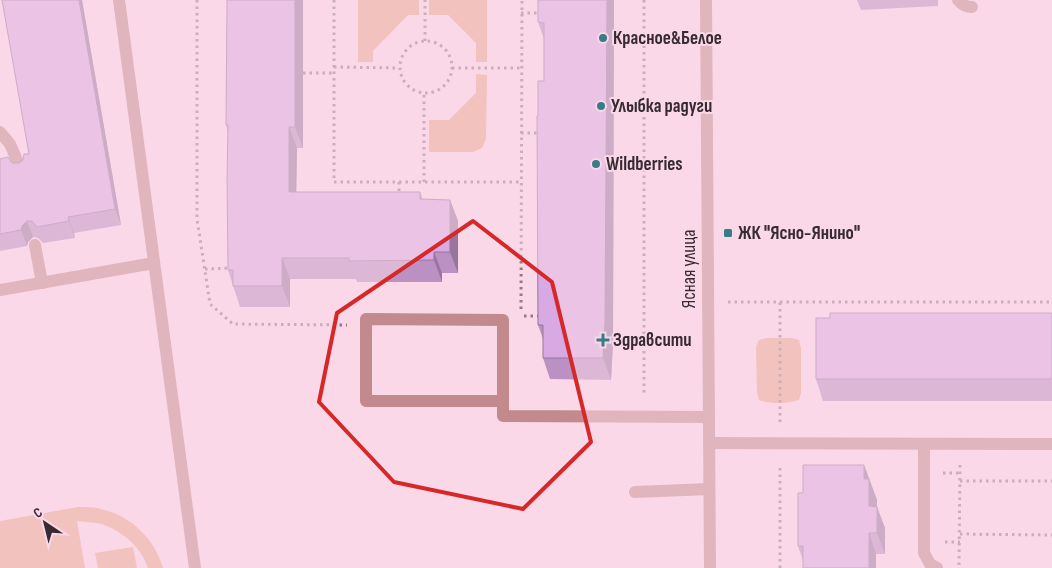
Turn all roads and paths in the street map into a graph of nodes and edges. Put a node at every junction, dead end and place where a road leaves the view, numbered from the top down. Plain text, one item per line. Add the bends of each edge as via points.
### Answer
1 (119, 0) edge
2 (197, 0) edge
3 (334, 0) edge
4 (425, 0) edge
5 (522, 0) edge
6 (644, 0) edge
7 (706, 0) edge
8 (958, 0) edge
9 (972, 7) dead end
10 (522, 13) junction
11 (544, 13) edge
12 (425, 41) junction
13 (334, 67) junction
14 (399, 68) junction
15 (452, 68) junction
16 (522, 68) junction
17 (303, 73) dead end
18 (334, 73) junction
19 (424, 94) junction
20 (0, 132) edge
21 (521, 133) junction
22 (544, 133) edge
23 (22, 172) edge
24 (399, 182) junction
25 (424, 182) junction
26 (521, 182) junction
27 (399, 198) edge
28 (35, 245) edge
29 (154, 263) junction
30 (521, 267) dead end
31 (205, 268) junction
32 (232, 268) edge
33 (42, 283) junction
34 (0, 290) edge
35 (727, 302) dead end
36 (780, 302) junction
37 (1052, 302) edge
38 (521, 316) dead end
39 (541, 316) edge
40 (354, 324) dead end
41 (503, 401) junction
42 (644, 417) junction
43 (709, 417) junction
44 (709, 443) junction
45 (780, 444) junction
46 (924, 444) junction
47 (960, 444) junction
48 (1052, 444) edge
49 (960, 481) junction
50 (1052, 481) edge
51 (709, 489) junction
52 (635, 492) dead end
53 (960, 534) junction
54 (1052, 534) edge
55 (195, 568) edge
56 (710, 568) edge
57 (780, 568) edge
58 (937, 568) edge
59 (960, 568) edge

1 - 29 street
2 - 31 path via 197,219
3 - 13 path
4 - 12 path
5 - 10 path
6 - 42 path
7 - 43 street, Ясная улица
8 - 9 street
10 - 11 path
10 - 16 path
12 - 14 path via 407,49
12 - 15 path via 444,49
13 - 14 path
13 - 18 path
14 - 19 path via 407,86
15 - 16 path
15 - 19 path via 444,86 436,92
16 - 21 path
17 - 18 path
18 - 24 path via 334,182
19 - 25 path
20 - 23 street via 10,144
21 - 22 path
21 - 26 path
24 - 25 path
24 - 27 path
25 - 26 path
26 - 30 path
28 - 33 street
29 - 33 street
29 - 55 street
31 - 32 path
31 - 40 path via 210,304 233,324
33 - 34 street
35 - 36 path
36 - 37 path
36 - 45 path
38 - 39 path
41 - 41 street via 503,320 366,319 366,401
41 - 42 street via 503,416
42 - 43 street
43 - 44 street, Ясная улица
44 - 45 street
44 - 51 street, Ясная улица
45 - 46 street
45 - 57 path
46 - 47 street
46 - 58 street via 924,553 930,564
47 - 48 street
47 - 49 path
49 - 50 path
49 - 53 path
51 - 52 street
51 - 56 street, Ясная улица
53 - 54 path
53 - 59 path

